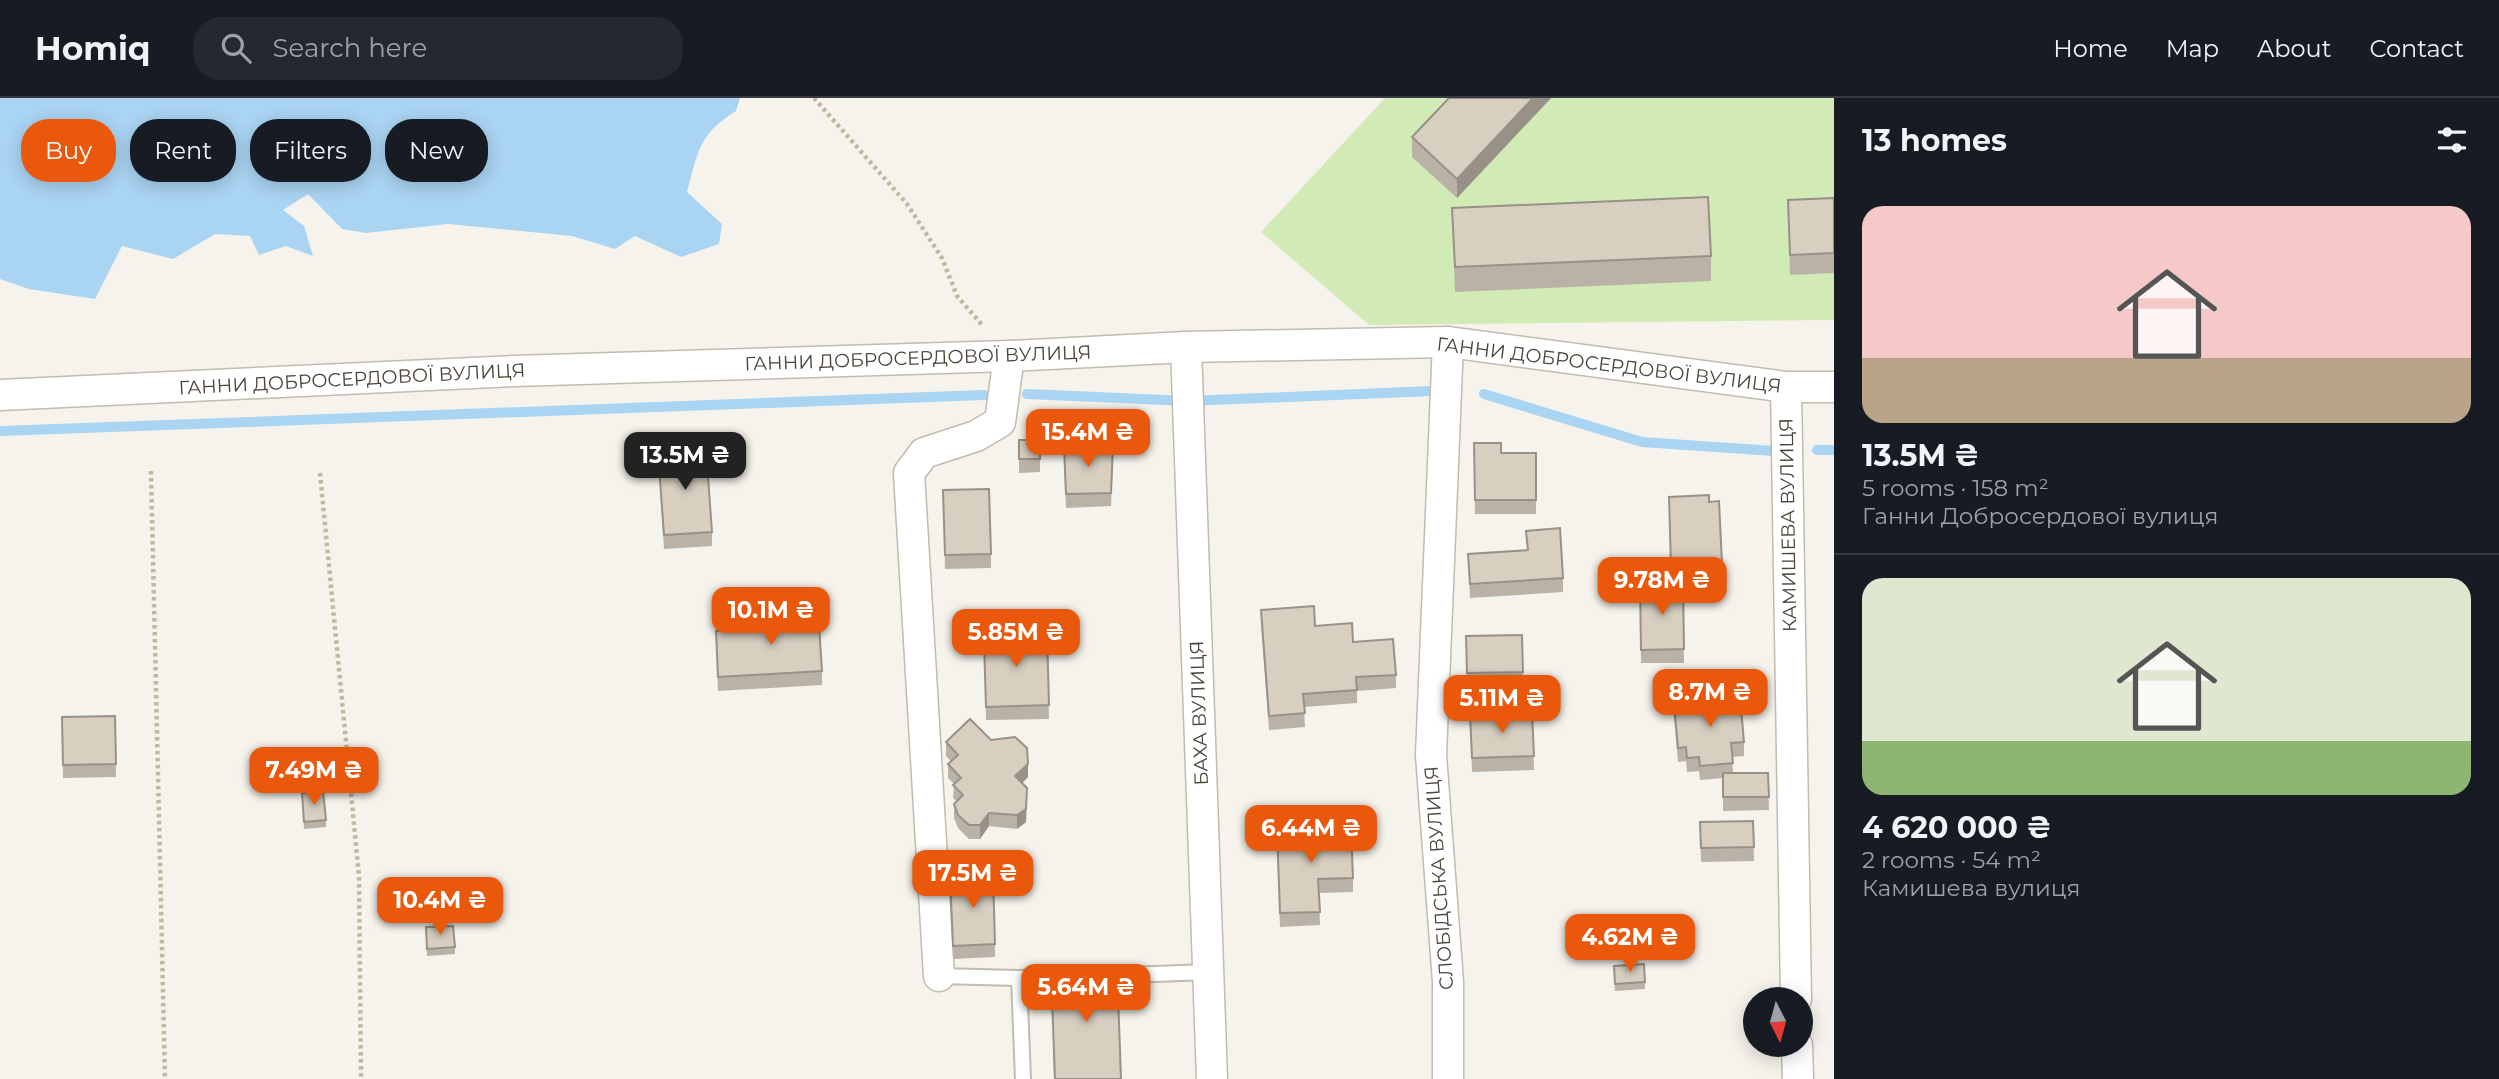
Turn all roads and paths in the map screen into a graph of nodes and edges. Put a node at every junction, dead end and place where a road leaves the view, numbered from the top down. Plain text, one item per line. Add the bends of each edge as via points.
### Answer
1 (814, 98) edge
2 (1448, 342) junction
3 (1186, 347) junction
4 (1009, 356) junction
5 (1786, 387) junction
6 (1834, 387) edge
7 (0, 395) edge
8 (151, 471) dead end
9 (320, 473) dead end
10 (1208, 972) junction
11 (939, 976) joint
12 (1019, 978) junction
13 (1796, 987) edge
14 (1797, 1057) edge
15 (165, 1079) edge
16 (361, 1079) edge
17 (1023, 1079) edge
18 (1212, 1079) edge
19 (1448, 1079) edge
20 (1798, 1079) edge

1 - 4 path via 907,204 942,258 957,296
2 - 3 street, ГАННИ ДОБРОСЕРДОВОЇ ВУЛИЦЯ
2 - 5 street, ГАННИ ДОБРОСЕРДОВОЇ ВУЛИЦЯ
2 - 19 street, СЛОБІДСЬКА ВУЛИЦЯ via 1431,755 1448,982
3 - 4 street, ГАННИ ДОБРОСЕРДОВОЇ ВУЛИЦЯ
3 - 10 street, БАХА ВУЛИЦЯ
4 - 7 street, ГАННИ ДОБРОСЕРДОВОЇ ВУЛИЦЯ via 514,371
4 - 11 street via 1000,422 976,436 924,453 909,473
5 - 6 street, ГАННИ ДОБРОСЕРДОВОЇ ВУЛИЦЯ
5 - 13 street, КАМИШЕВА ВУЛИЦЯ
8 - 15 path
9 - 16 path via 359,876
10 - 12 lane
10 - 18 street, БАХА ВУЛИЦЯ
11 - 12 lane
12 - 17 lane
14 - 20 street

